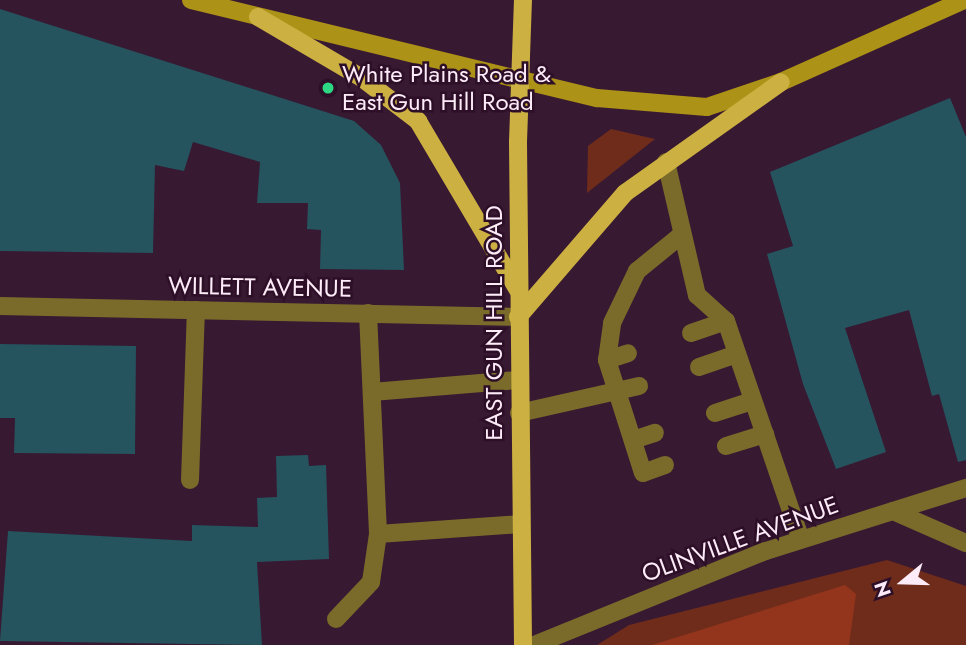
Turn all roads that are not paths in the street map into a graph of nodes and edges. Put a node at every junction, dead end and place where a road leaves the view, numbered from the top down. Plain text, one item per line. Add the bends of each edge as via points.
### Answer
1 (191, 0) edge
2 (523, 0) edge
3 (964, 0) edge
4 (258, 17) junction
5 (519, 76) junction
6 (782, 82) junction
7 (666, 162) junction
8 (680, 236) junction
9 (519, 291) junction
10 (0, 306) edge
11 (196, 310) junction
12 (368, 313) junction
13 (518, 317) junction
14 (726, 321) junction
15 (691, 333) dead end
16 (628, 353) dead end
17 (737, 354) junction
18 (607, 360) junction
19 (699, 367) dead end
20 (519, 380) junction
21 (639, 386) dead end
22 (372, 392) junction
23 (617, 393) junction
24 (753, 401) junction
25 (519, 413) junction
26 (715, 413) dead end
27 (655, 433) dead end
28 (765, 434) junction
29 (633, 440) junction
30 (726, 446) dead end
31 (665, 465) dead end
32 (190, 480) dead end
33 (966, 488) edge
34 (893, 511) junction
35 (521, 524) junction
36 (379, 534) junction
37 (801, 540) junction
38 (966, 542) edge
39 (336, 619) dead end
40 (523, 645) edge
41 (534, 645) edge

1 - 4 main road
2 - 5 main road, EAST GUN HILL ROAD
3 - 6 main road
4 - 5 main road
4 - 9 main road via 362,78 418,121
5 - 6 main road via 597,98 707,107
5 - 9 main road, EAST GUN HILL ROAD
6 - 7 main road
7 - 8 street
7 - 13 main road via 607,211
8 - 14 street via 697,295
8 - 18 street via 637,271 612,323
9 - 13 main road, EAST GUN HILL ROAD
10 - 11 street, WILLETT AVENUE
11 - 12 street, WILLETT AVENUE
11 - 32 street
12 - 13 street, WILLETT AVENUE
12 - 22 street
13 - 20 main road, EAST GUN HILL ROAD
14 - 15 street
14 - 17 street
16 - 18 street
17 - 19 street
17 - 24 street
18 - 23 street
20 - 22 street
20 - 25 main road, EAST GUN HILL ROAD
21 - 23 street
22 - 36 street
23 - 25 street
23 - 29 street
24 - 26 street
24 - 28 street
25 - 35 main road, EAST GUN HILL ROAD
27 - 29 street
28 - 30 street
28 - 37 street
29 - 31 street via 643,473
33 - 34 street, OLINVILLE AVENUE
34 - 37 street, OLINVILLE AVENUE
34 - 38 street
35 - 36 street
35 - 40 main road, EAST GUN HILL ROAD
36 - 39 street via 371,582
37 - 41 street, OLINVILLE AVENUE

